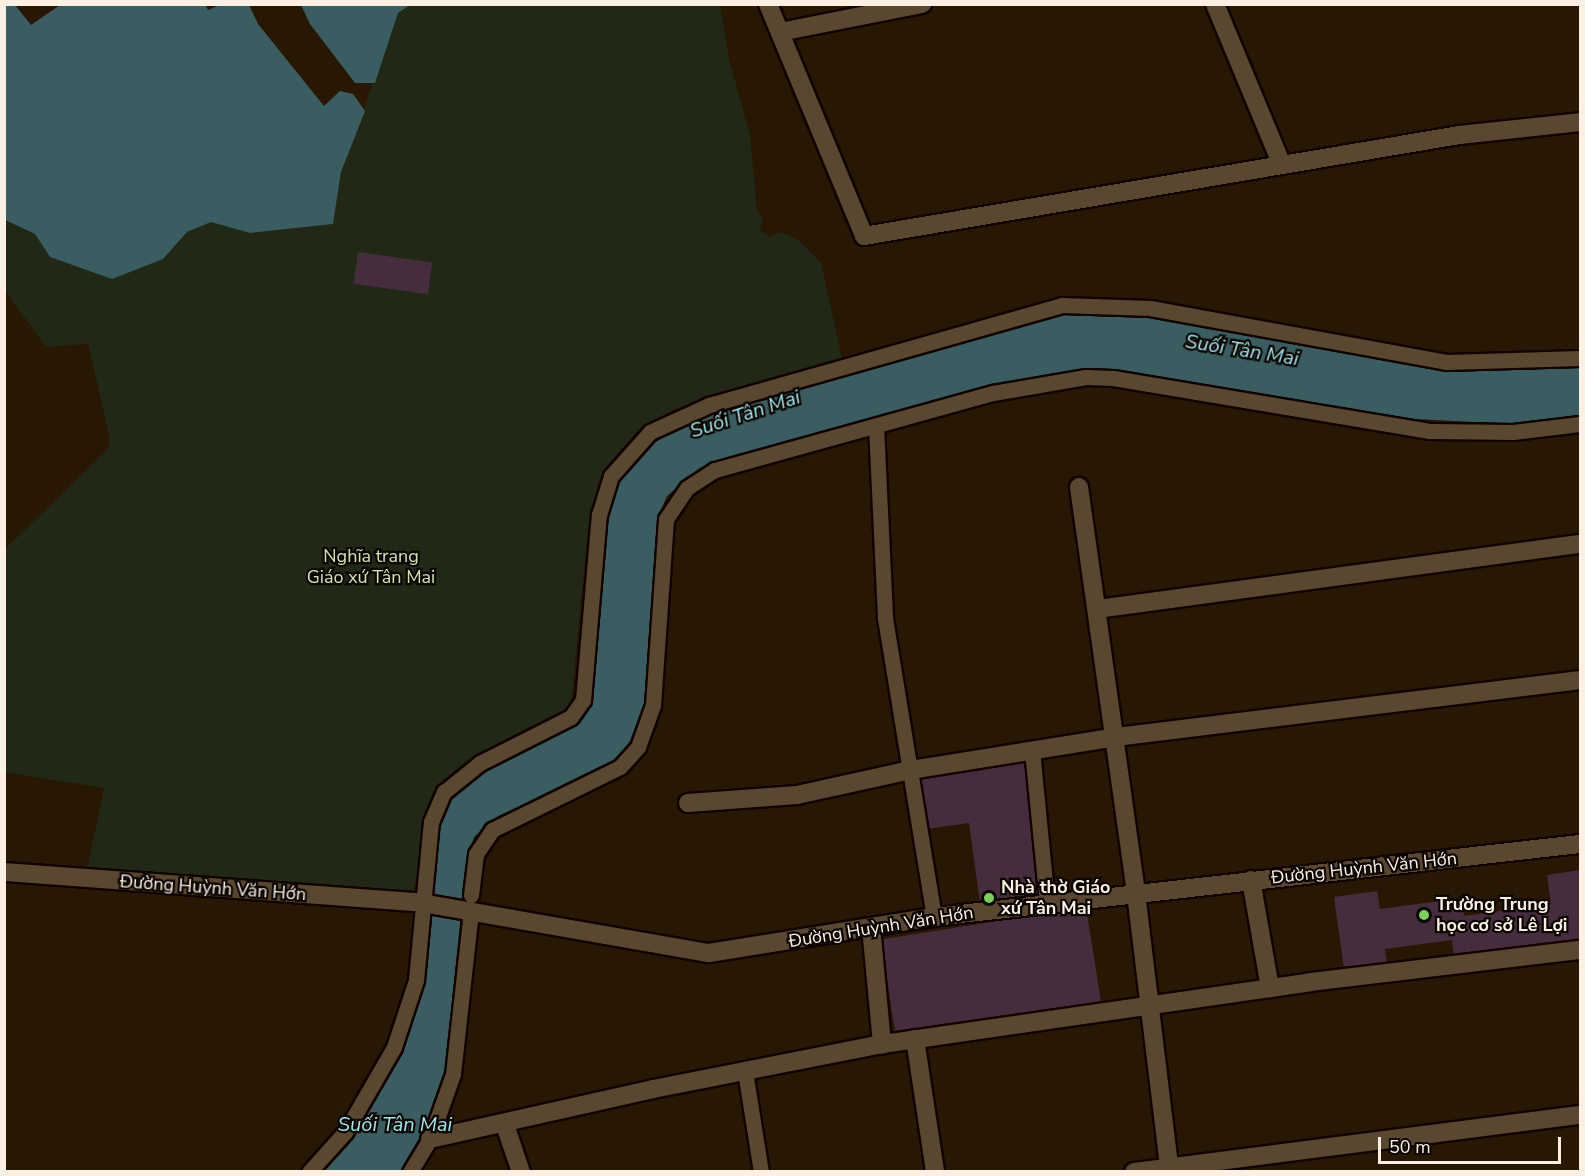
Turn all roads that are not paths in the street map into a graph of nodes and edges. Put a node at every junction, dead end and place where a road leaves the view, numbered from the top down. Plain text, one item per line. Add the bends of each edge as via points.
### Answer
1 (768, 4) edge
2 (922, 4) edge
3 (1215, 4) edge
4 (780, 32) junction
5 (1581, 122) edge
6 (1282, 165) junction
7 (1581, 358) edge
8 (1581, 424) edge
9 (876, 426) junction
10 (1079, 487) dead end
11 (1581, 544) edge
12 (1098, 609) junction
13 (1581, 680) edge
14 (1116, 737) junction
15 (1032, 750) junction
16 (911, 770) junction
17 (688, 803) dead end
18 (1581, 844) edge
19 (4, 872) edge
20 (1251, 880) junction
21 (1136, 892) junction
22 (422, 903) junction
23 (471, 903) junction
24 (1047, 903) junction
25 (934, 917) junction
26 (871, 927) junction
27 (1581, 950) edge
28 (1270, 988) junction
29 (1150, 1006) junction
30 (915, 1039) junction
31 (882, 1044) junction
32 (745, 1071) junction
33 (1581, 1115) edge
34 (505, 1125) junction
35 (430, 1140) junction
36 (1169, 1169) edge
37 (309, 1172) edge
38 (410, 1172) edge
39 (521, 1172) edge
40 (761, 1172) edge
41 (935, 1172) edge
42 (1134, 1172) edge

1 - 4 street
2 - 4 street
3 - 6 street
4 - 6 street via 864,236
5 - 6 street via 1459,135
7 - 22 lane via 1446,362 1150,308 1071,305 993,323 674,418 638,443 611,476 605,493 595,539 583,699 578,710 555,726 480,763 444,792 430,822
8 - 9 lane via 1513,432 1430,431 1113,378 1086,377 993,393
9 - 16 lane via 881,584
9 - 23 lane via 715,470 675,501 666,519 661,556 652,705 638,747 620,767 492,830 476,854
10 - 12 street
11 - 12 street
12 - 14 street
13 - 14 street
14 - 15 street
14 - 21 street
15 - 16 street
15 - 24 lane
16 - 17 street via 797,795
16 - 25 lane
18 - 20 street, Đường Huỳnh Văn Hớn
19 - 22 street, Đường Huỳnh Văn Hớn
20 - 21 street, Đường Huỳnh Văn Hớn
20 - 28 street
21 - 24 street, Đường Huỳnh Văn Hớn
21 - 29 street
22 - 23 street, Đường Huỳnh Văn Hớn
22 - 37 lane via 416,980 394,1047 345,1132
23 - 26 street, Đường Huỳnh Văn Hớn via 709,953
23 - 35 lane via 453,1074
24 - 25 street, Đường Huỳnh Văn Hớn
25 - 26 street, Đường Huỳnh Văn Hớn
26 - 31 street
27 - 28 street
28 - 29 street
29 - 30 street
29 - 36 street
30 - 31 street
30 - 41 street
31 - 32 street
32 - 34 street
32 - 40 lane
33 - 36 street
34 - 35 street
34 - 39 street
35 - 38 lane
36 - 42 street

